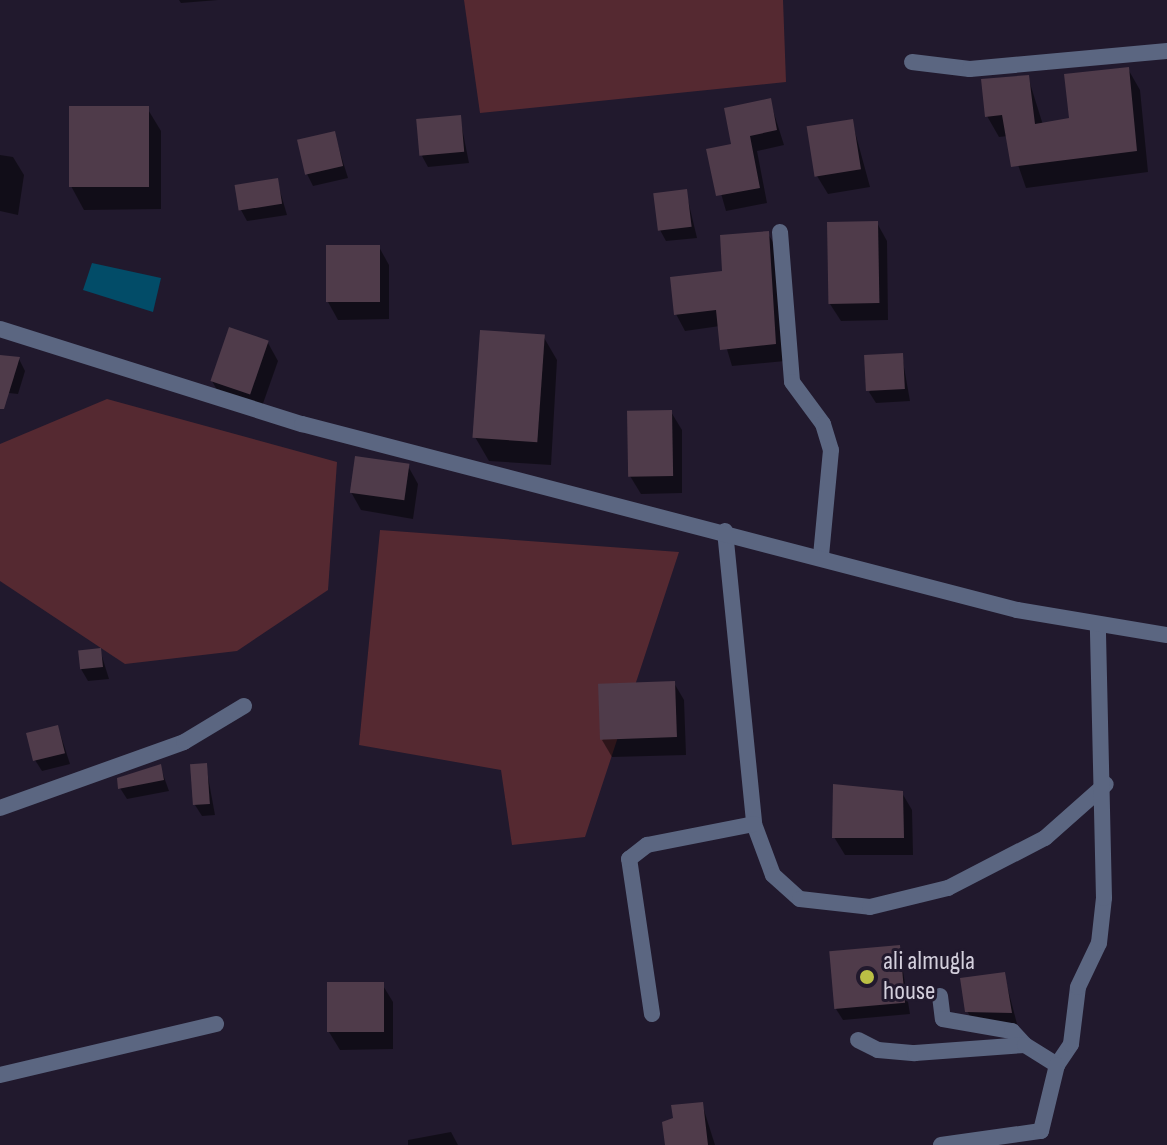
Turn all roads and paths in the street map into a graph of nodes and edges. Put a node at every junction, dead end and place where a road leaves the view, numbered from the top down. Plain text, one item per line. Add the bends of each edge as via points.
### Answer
1 (1167, 51) edge
2 (912, 62) dead end
3 (780, 232) dead end
4 (0, 329) edge
5 (725, 531) junction
6 (821, 556) junction
7 (1098, 627) junction
8 (1167, 635) edge
9 (244, 706) dead end
10 (1106, 784) junction
11 (0, 808) edge
12 (754, 824) junction
13 (940, 996) dead end
14 (652, 1014) dead end
15 (216, 1024) dead end
16 (858, 1040) dead end
17 (1025, 1045) junction
18 (1057, 1065) junction
19 (0, 1075) edge
20 (941, 1145) edge

1 - 2 street via 970,69
3 - 6 street via 792,382 831,450
4 - 5 street via 258,412
5 - 6 street
5 - 12 street
6 - 7 street
7 - 8 street
7 - 10 street
9 - 11 street via 184,742
10 - 12 street via 1045,838 948,888 870,907 800,899 773,875
10 - 18 street via 1099,943 1078,987 1071,1044
12 - 14 street via 647,845 629,859
13 - 17 street via 943,1019 1012,1031
15 - 19 street
16 - 17 street via 905,1053
17 - 18 street
18 - 20 street via 1041,1131

